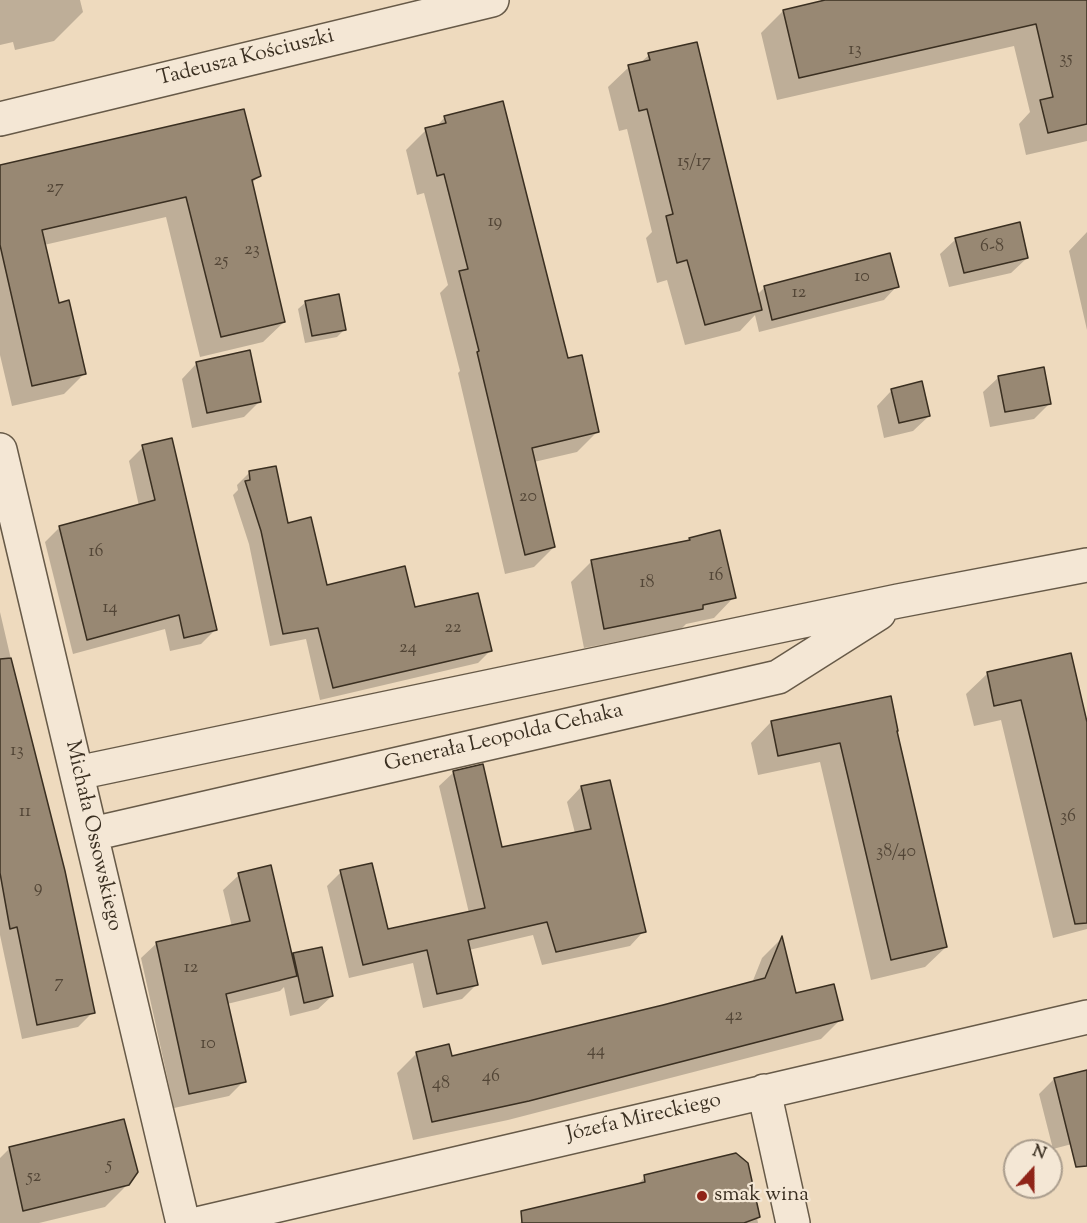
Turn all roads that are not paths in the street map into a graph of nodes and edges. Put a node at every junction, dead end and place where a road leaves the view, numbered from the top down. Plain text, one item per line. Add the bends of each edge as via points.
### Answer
1 (492, 0) edge
2 (0, 119) edge
3 (0, 450) edge
4 (1087, 565) edge
5 (898, 601) junction
6 (77, 773) junction
7 (92, 834) junction
8 (1087, 1017) edge
9 (764, 1091) junction
10 (183, 1223) edge
11 (201, 1223) edge
12 (793, 1223) edge

1 - 2 street, Tadeusza Kościuszki
3 - 6 street, Michała Ossowskiego
4 - 5 street, Generała Leopolda Cehaka
5 - 6 street, Generała Leopolda Cehaka
5 - 7 street, Generała Leopolda Cehaka via 778,676
6 - 7 street, Michała Ossowskiego
7 - 10 street, Michała Ossowskiego
8 - 9 street, Józefa Mireckiego
9 - 11 street, Józefa Mireckiego
9 - 12 street

